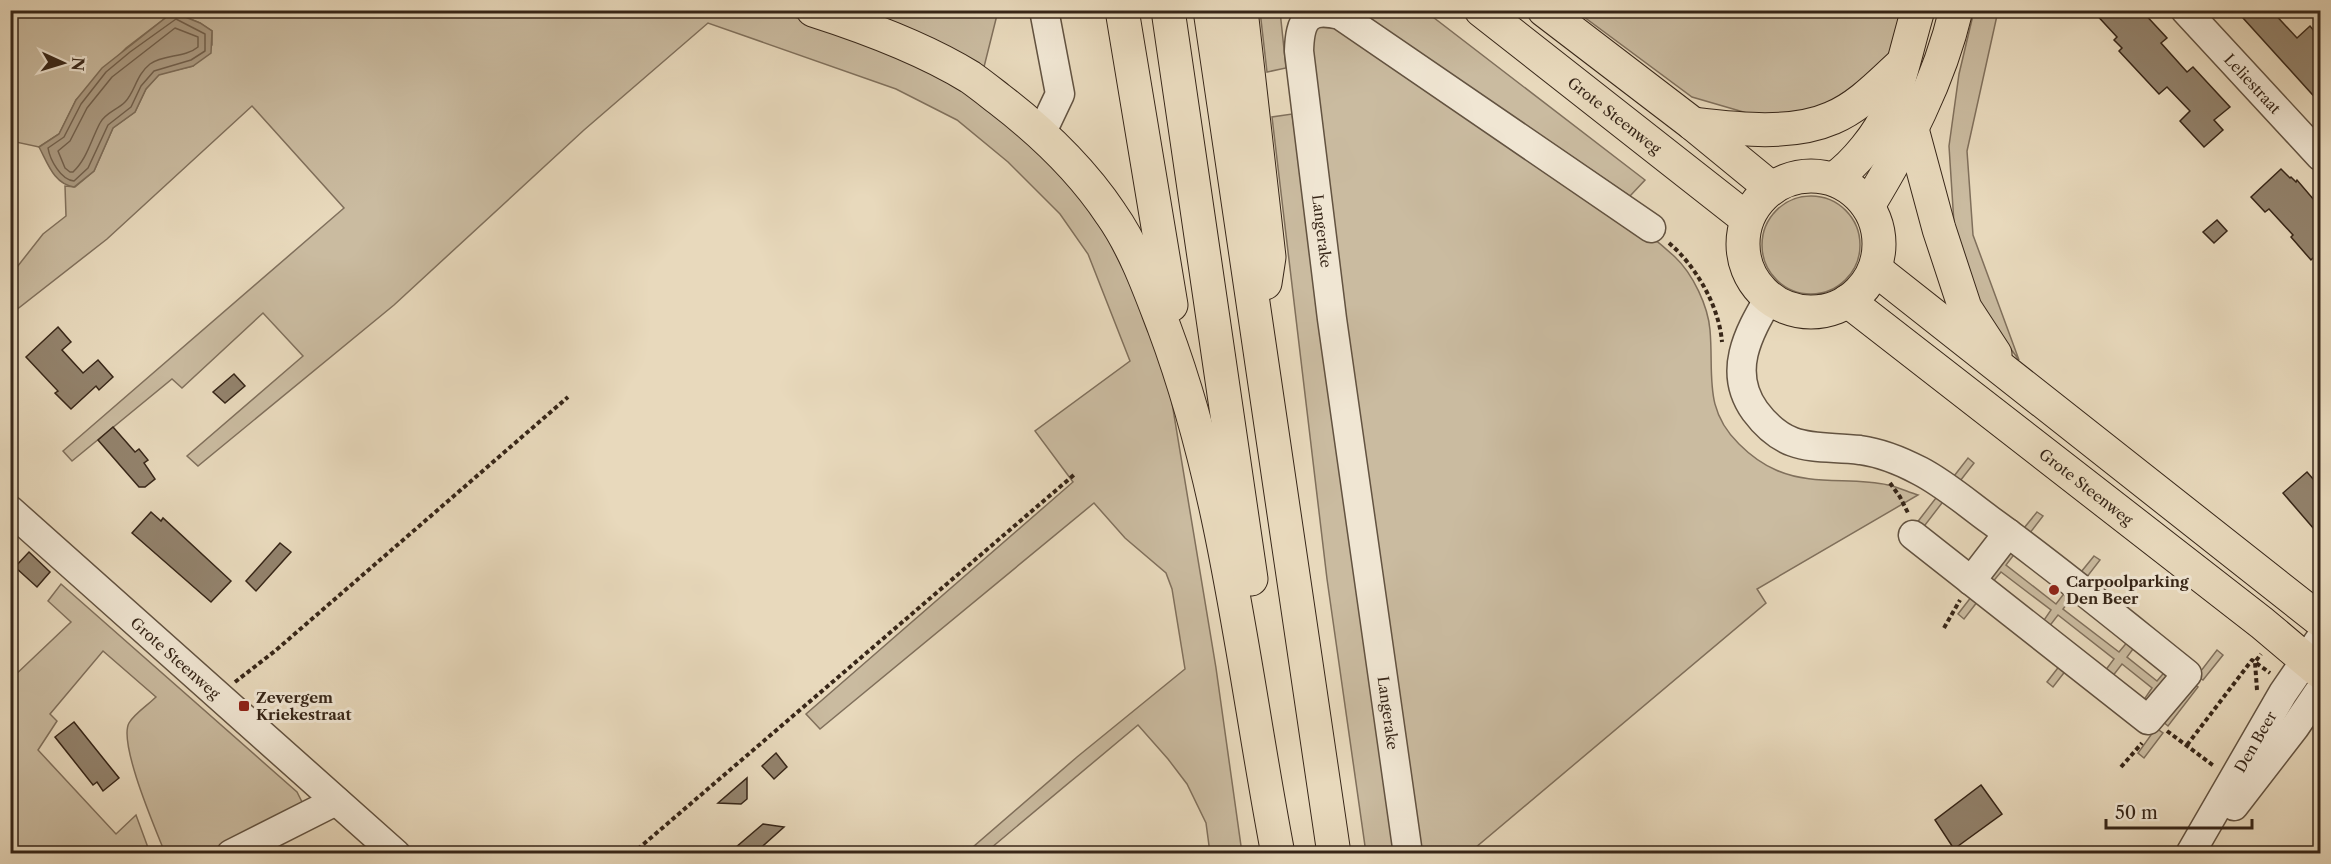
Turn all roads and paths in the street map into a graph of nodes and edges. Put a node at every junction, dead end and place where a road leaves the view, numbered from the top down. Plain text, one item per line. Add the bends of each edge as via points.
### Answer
1 (813, 10) edge
2 (1044, 10) edge
3 (1122, 10) edge
4 (1168, 10) edge
5 (1210, 10) edge
6 (1241, 10) edge
7 (1481, 10) edge
8 (1544, 10) edge
9 (1918, 10) edge
10 (1956, 10) edge
11 (2185, 10) edge
12 (1902, 64) junction
13 (1693, 124) junction
14 (1912, 129) junction
15 (1041, 134) junction
16 (2320, 156) edge
17 (1834, 179) junction
18 (1771, 188) junction
19 (1868, 206) junction
20 (1747, 219) junction
21 (1651, 228) dead end
22 (1875, 269) junction
23 (1769, 298) junction
24 (1848, 301) junction
25 (1258, 341) junction
26 (1183, 378) junction
27 (2010, 378) junction
28 (568, 397) dead end
29 (1075, 474) dead end
30 (10, 510) edge
31 (2008, 533) junction
32 (1913, 536) dead end
33 (1971, 581) junction
34 (2320, 620) edge
35 (1944, 628) dead end
36 (2316, 657) edge
37 (2255, 662) dead end
38 (2320, 690) edge
39 (218, 696) junction
40 (2153, 722) junction
41 (2187, 745) junction
42 (2121, 767) dead end
43 (2232, 778) junction
44 (336, 801) junction
45 (231, 854) edge
46 (396, 854) edge
47 (632, 854) edge
48 (1278, 854) edge
49 (1291, 854) edge
50 (1334, 854) edge
51 (1408, 854) edge
52 (2190, 854) edge
53 (2195, 854) edge

1 - 15 highway via 917,50 971,77
2 - 15 street via 1060,94
3 - 26 highway
4 - 49 highway
5 - 25 highway
6 - 25 highway via 1269,257
7 - 20 highway, Grote Steenweg
8 - 13 highway
9 - 12 highway
10 - 14 highway via 1948,46
11 - 16 street, Leliestraat
12 - 13 highway via 1865,97 1832,118 1790,129
12 - 17 highway via 1889,112 1876,134 1848,170
13 - 18 highway
14 - 19 highway
14 - 27 highway via 1965,308
15 - 26 highway via 1070,161 1112,215 1143,271
17 - 18 highway via 1812,175 1790,178
17 - 19 highway via 1853,190
18 - 20 highway
19 - 22 highway via 1879,237
20 - 23 highway via 1742,248 1747,267
21 - 51 street, Langerake via 1340,15 1324,11 1305,20 1299,33 1302,75 1332,319
22 - 24 highway
22 - 27 highway
23 - 24 highway via 1794,311 1822,312
23 - 31 street via 1746,339 1742,357 1747,399 1763,420 1794,444 1891,457 1922,471
24 - 36 highway, Grote Steenweg via 2262,623
25 - 50 highway
26 - 48 highway via 1203,450 1235,605
27 - 34 highway
28 - 39 path
29 - 47 path
30 - 39 street, Grote Steenweg
31 - 33 street
31 - 40 street via 2187,674
32 - 33 street
33 - 35 path
33 - 40 street
36 - 43 street, Den Beer via 2283,693
37 - 41 path via 2252,660
38 - 53 street, Den Beer
39 - 44 street, Grote Steenweg
40 - 41 path
40 - 42 path
41 - 43 path
43 - 52 street, Den Beer
44 - 45 street
44 - 46 street, Grote Steenweg

